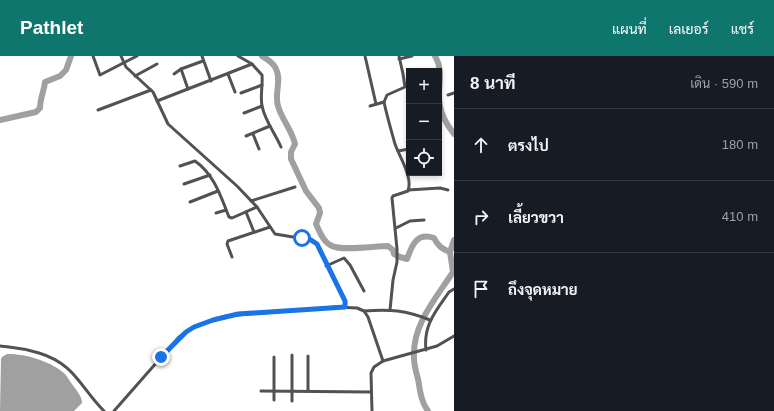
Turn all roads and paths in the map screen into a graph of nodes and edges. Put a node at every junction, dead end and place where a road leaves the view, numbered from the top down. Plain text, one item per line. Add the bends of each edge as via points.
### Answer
1 (93, 56) edge
2 (121, 56) edge
3 (137, 56) edge
4 (202, 56) edge
5 (238, 56) edge
6 (365, 56) edge
7 (412, 56) edge
8 (399, 57) edge
9 (204, 61) junction
10 (124, 63) junction
11 (157, 64) dead end
12 (252, 64) junction
13 (181, 69) junction
14 (105, 72) junction
15 (174, 74) dead end
16 (228, 74) junction
17 (403, 74) junction
18 (406, 74) edge
19 (135, 76) junction
20 (107, 78) dead end
21 (211, 81) junction
22 (262, 85) junction
23 (188, 89) junction
24 (151, 90) junction
25 (235, 92) dead end
26 (241, 93) dead end
27 (454, 94) edge
28 (448, 95) dead end
29 (157, 101) junction
30 (384, 102) junction
31 (376, 104) junction
32 (262, 106) junction
33 (370, 106) dead end
34 (98, 110) dead end
35 (244, 113) dead end
36 (270, 126) junction
37 (253, 134) junction
38 (246, 136) dead end
39 (281, 147) dead end
40 (259, 149) dead end
41 (406, 150) edge
42 (398, 151) junction
43 (207, 160) junction
44 (180, 166) dead end
45 (202, 166) junction
46 (406, 168) edge
47 (210, 175) junction
48 (408, 176) edge
49 (184, 184) dead end
50 (295, 186) dead end
51 (408, 190) junction
52 (448, 190) dead end
53 (218, 191) junction
54 (251, 201) junction
55 (190, 202) dead end
56 (258, 207) junction
57 (226, 210) junction
58 (246, 212) junction
59 (216, 213) dead end
60 (424, 220) dead end
61 (270, 227) junction
62 (396, 228) junction
63 (254, 232) junction
64 (232, 257) dead end
65 (326, 266) junction
66 (454, 290) edge
67 (364, 291) dead end
68 (345, 307) junction
69 (390, 310) junction
70 (364, 311) junction
71 (429, 320) junction
72 (454, 336) edge
73 (1, 348) edge
74 (426, 350) junction
75 (292, 355) dead end
76 (308, 356) dead end
77 (274, 357) dead end
78 (383, 361) junction
79 (261, 391) dead end
80 (274, 391) junction
81 (292, 391) junction
82 (308, 391) junction
83 (371, 392) junction
84 (274, 400) dead end
85 (292, 401) dead end
86 (104, 411) edge
87 (114, 411) edge
88 (372, 411) edge

1 - 14 street via 99,74
2 - 10 street
3 - 10 street
4 - 9 street
5 - 12 street
6 - 31 street
7 - 8 street
8 - 17 street
9 - 13 street
9 - 21 street
10 - 14 street
10 - 19 street
11 - 19 street
12 - 16 street
12 - 22 street via 262,75
13 - 15 street
13 - 23 street
14 - 20 street
16 - 21 street
16 - 25 street
17 - 18 street
17 - 30 street via 404,88 387,95
19 - 24 street
21 - 23 street
22 - 26 street
22 - 32 street
23 - 29 street
24 - 29 street
24 - 34 street
27 - 28 street
29 - 43 street via 168,124
30 - 31 street
30 - 42 street
31 - 33 street
32 - 35 street
32 - 36 street
36 - 37 street
36 - 39 street
37 - 38 street
37 - 40 street
41 - 42 street
42 - 46 street
43 - 45 street
43 - 54 street
44 - 45 street via 195,161
45 - 47 street
47 - 49 street
47 - 53 street
48 - 51 street
50 - 54 street
51 - 52 street
51 - 62 street via 392,198
53 - 55 street
53 - 57 street
54 - 56 street
56 - 58 street
56 - 61 street
57 - 58 street via 232,218
57 - 59 street
58 - 63 street
60 - 62 street via 410,221
61 - 63 street
61 - 65 street via 275,234 311,240 317,244
62 - 69 street via 397,251
63 - 64 street via 227,242
65 - 67 street via 344,258
65 - 68 street via 345,301
66 - 71 street
68 - 70 street
68 - 87 street via 238,314 194,327 172,345
69 - 70 street
69 - 71 street
70 - 78 street
71 - 74 street via 424,338
72 - 74 street
73 - 86 street via 30,351 60,362 74,374
74 - 78 street
75 - 81 street
76 - 82 street
77 - 80 street
78 - 83 street via 371,373
79 - 80 street
80 - 81 street
80 - 84 street
81 - 82 street
81 - 85 street
82 - 83 street
83 - 88 street

